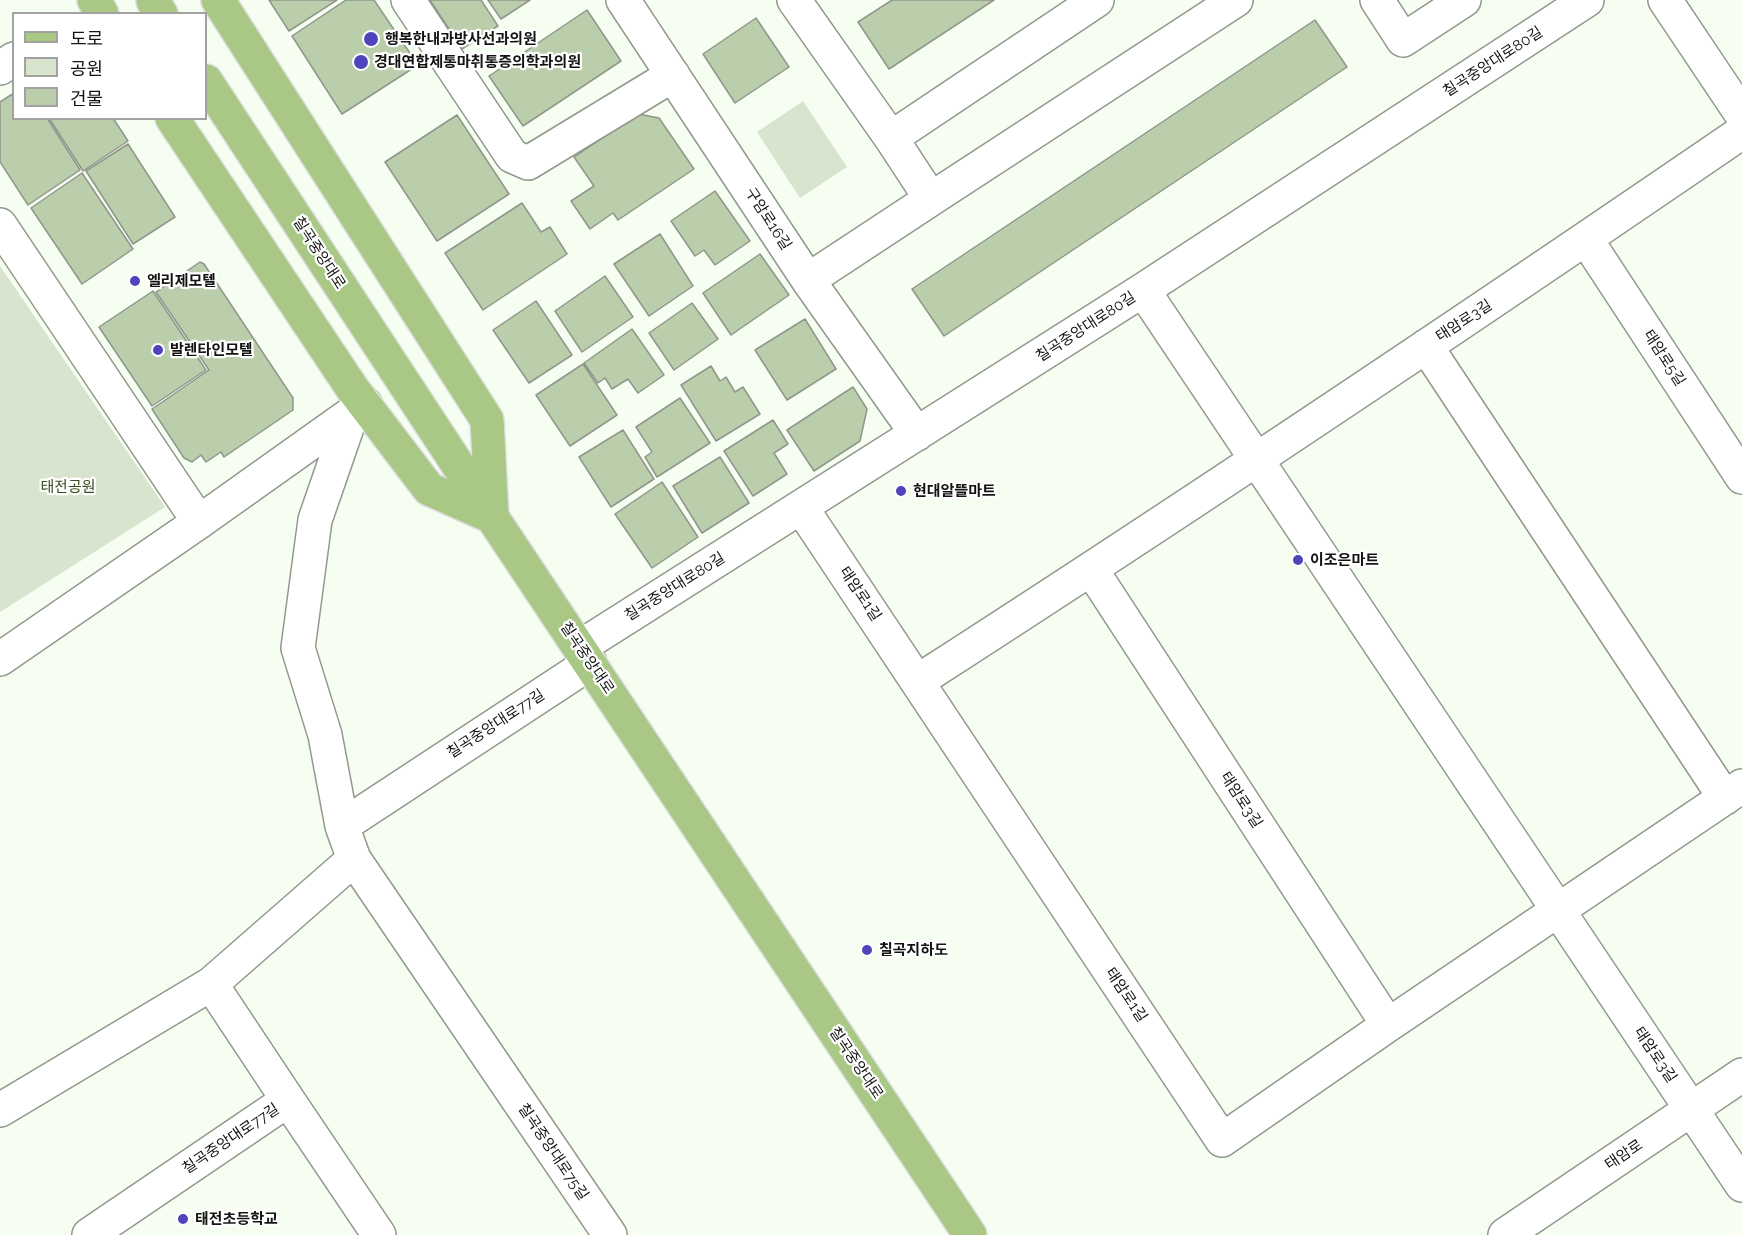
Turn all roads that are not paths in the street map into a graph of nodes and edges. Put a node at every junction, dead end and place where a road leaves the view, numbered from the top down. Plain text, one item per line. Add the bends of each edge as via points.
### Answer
1 (218, 0) edge
2 (408, 0) edge
3 (623, 0) edge
4 (794, 0) edge
5 (1097, 0) edge
6 (1236, 0) edge
7 (1377, 0) edge
8 (1464, 0) edge
9 (1587, 0) edge
10 (1665, 0) edge
11 (673, 75) junction
12 (207, 83) edge
13 (1742, 115) edge
14 (173, 120) edge
15 (1742, 132) edge
16 (891, 138) junction
17 (931, 200) junction
18 (0, 225) edge
19 (1586, 239) junction
20 (808, 280) junction
21 (1143, 290) junction
22 (1426, 346) junction
23 (358, 408) junction
24 (917, 434) junction
25 (1258, 459) junction
26 (1742, 477) edge
27 (801, 507) junction
28 (492, 517) junction
29 (199, 522) junction
30 (1091, 570) junction
31 (585, 655) junction
32 (0, 659) edge
33 (918, 681) junction
34 (1733, 792) edge
35 (342, 826) junction
36 (354, 859) junction
37 (1559, 910) junction
38 (211, 984) junction
39 (1388, 1025) junction
40 (1742, 1075) edge
41 (288, 1100) junction
42 (0, 1110) edge
43 (1691, 1110) junction
44 (1742, 1185) edge
45 (88, 1235) edge
46 (380, 1235) edge
47 (610, 1235) edge
48 (970, 1235) edge
49 (1505, 1235) edge

1 - 28 main road via 487,420
2 - 11 street via 512,156 528,163
3 - 11 street, 구암로16길
4 - 16 street
5 - 16 street
6 - 17 street
7 - 8 street via 1402,40
9 - 21 street, 칠곡중앙대로80길
10 - 13 street
11 - 20 street, 구암로16길
12 - 28 main road, 칠곡중앙대로
14 - 23 main road
15 - 19 street
16 - 17 street
17 - 20 street
18 - 29 street
19 - 22 street, 태암로3길
19 - 26 street, 태암로5길
20 - 24 street, 구암로16길
21 - 24 street, 칠곡중앙대로80길
21 - 25 street, 태암로3길
22 - 25 street, 태암로3길
22 - 34 street, 태암로3길
23 - 28 main road via 429,489
23 - 29 street
23 - 35 street via 315,520 298,648 325,735
24 - 27 street, 칠곡중앙대로80길
25 - 30 street, 태암로3길
25 - 37 street, 태암로3길
27 - 31 street, 칠곡중앙대로80길
27 - 33 street, 태암로1길
28 - 31 main road, 칠곡중앙대로
29 - 32 street
30 - 33 street
30 - 39 street, 태암로3길
31 - 35 street, 칠곡중앙대로77길
31 - 48 main road, 칠곡중앙대로
33 - 39 street, 태암로1길 via 1222,1140
34 - 37 street, 태암로3길
35 - 36 street
36 - 38 street
36 - 47 street, 칠곡중앙대로75길
37 - 39 street, 태암로3길
37 - 43 street, 태암로3길
38 - 41 street, 칠곡중앙대로77길
38 - 42 street
40 - 43 street, 태암로
41 - 45 street, 칠곡중앙대로77길
41 - 46 street
43 - 44 street, 태암로3길
43 - 49 street, 태암로

